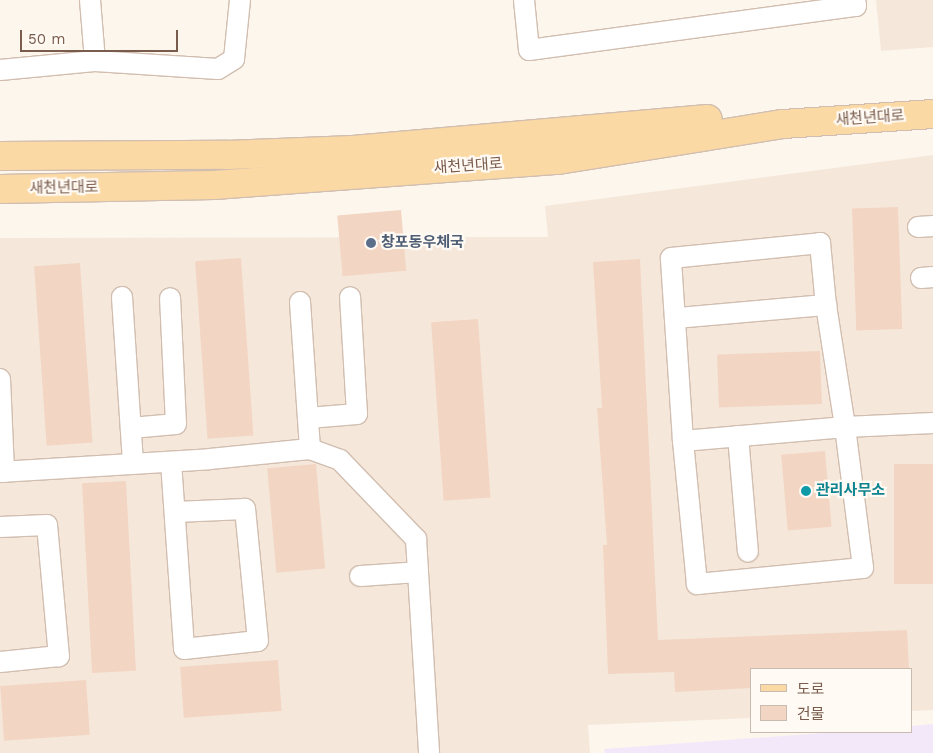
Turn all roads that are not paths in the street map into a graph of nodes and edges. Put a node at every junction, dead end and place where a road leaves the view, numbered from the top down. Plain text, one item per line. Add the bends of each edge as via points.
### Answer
1 (90, 0) edge
2 (240, 0) edge
3 (524, 0) edge
4 (855, 3) edge
5 (95, 61) junction
6 (0, 70) edge
7 (933, 96) edge
8 (933, 114) edge
9 (0, 156) edge
10 (0, 189) edge
11 (122, 297) dead end
12 (350, 297) dead end
13 (170, 298) dead end
14 (300, 302) dead end
15 (826, 305) junction
16 (676, 318) junction
17 (0, 379) edge
18 (308, 418) junction
19 (933, 423) edge
20 (844, 427) junction
21 (131, 428) junction
22 (1, 434) edge
23 (738, 436) junction
24 (683, 441) junction
25 (310, 448) junction
26 (171, 462) junction
27 (133, 464) junction
28 (2, 472) edge
29 (175, 512) junction
30 (0, 527) edge
31 (748, 552) dead end
32 (418, 572) junction
33 (360, 576) dead end
34 (0, 662) edge
35 (429, 753) edge

1 - 5 street
2 - 5 street via 234,59 218,69
3 - 4 street via 529,50
5 - 6 street
7 - 9 main road, 새천년대로 via 612,129 353,150 227,155
8 - 10 main road, 새천년대로 via 784,124 558,160 214,185
11 - 21 street
12 - 18 street via 357,414
13 - 21 street via 176,424
14 - 18 street
15 - 16 street
15 - 16 street via 820,244 671,258
15 - 20 street
16 - 24 street
17 - 22 street
18 - 25 street
19 - 20 street
20 - 23 street
20 - 24 street via 863,568 697,584
21 - 27 street
22 - 28 street
23 - 24 street
23 - 31 street
25 - 26 street
25 - 32 street via 340,460 416,539
26 - 27 street
26 - 29 street
27 - 28 street
29 - 29 street via 184,649 258,641 245,509
30 - 34 street via 48,525 59,656
32 - 33 street
32 - 35 street

